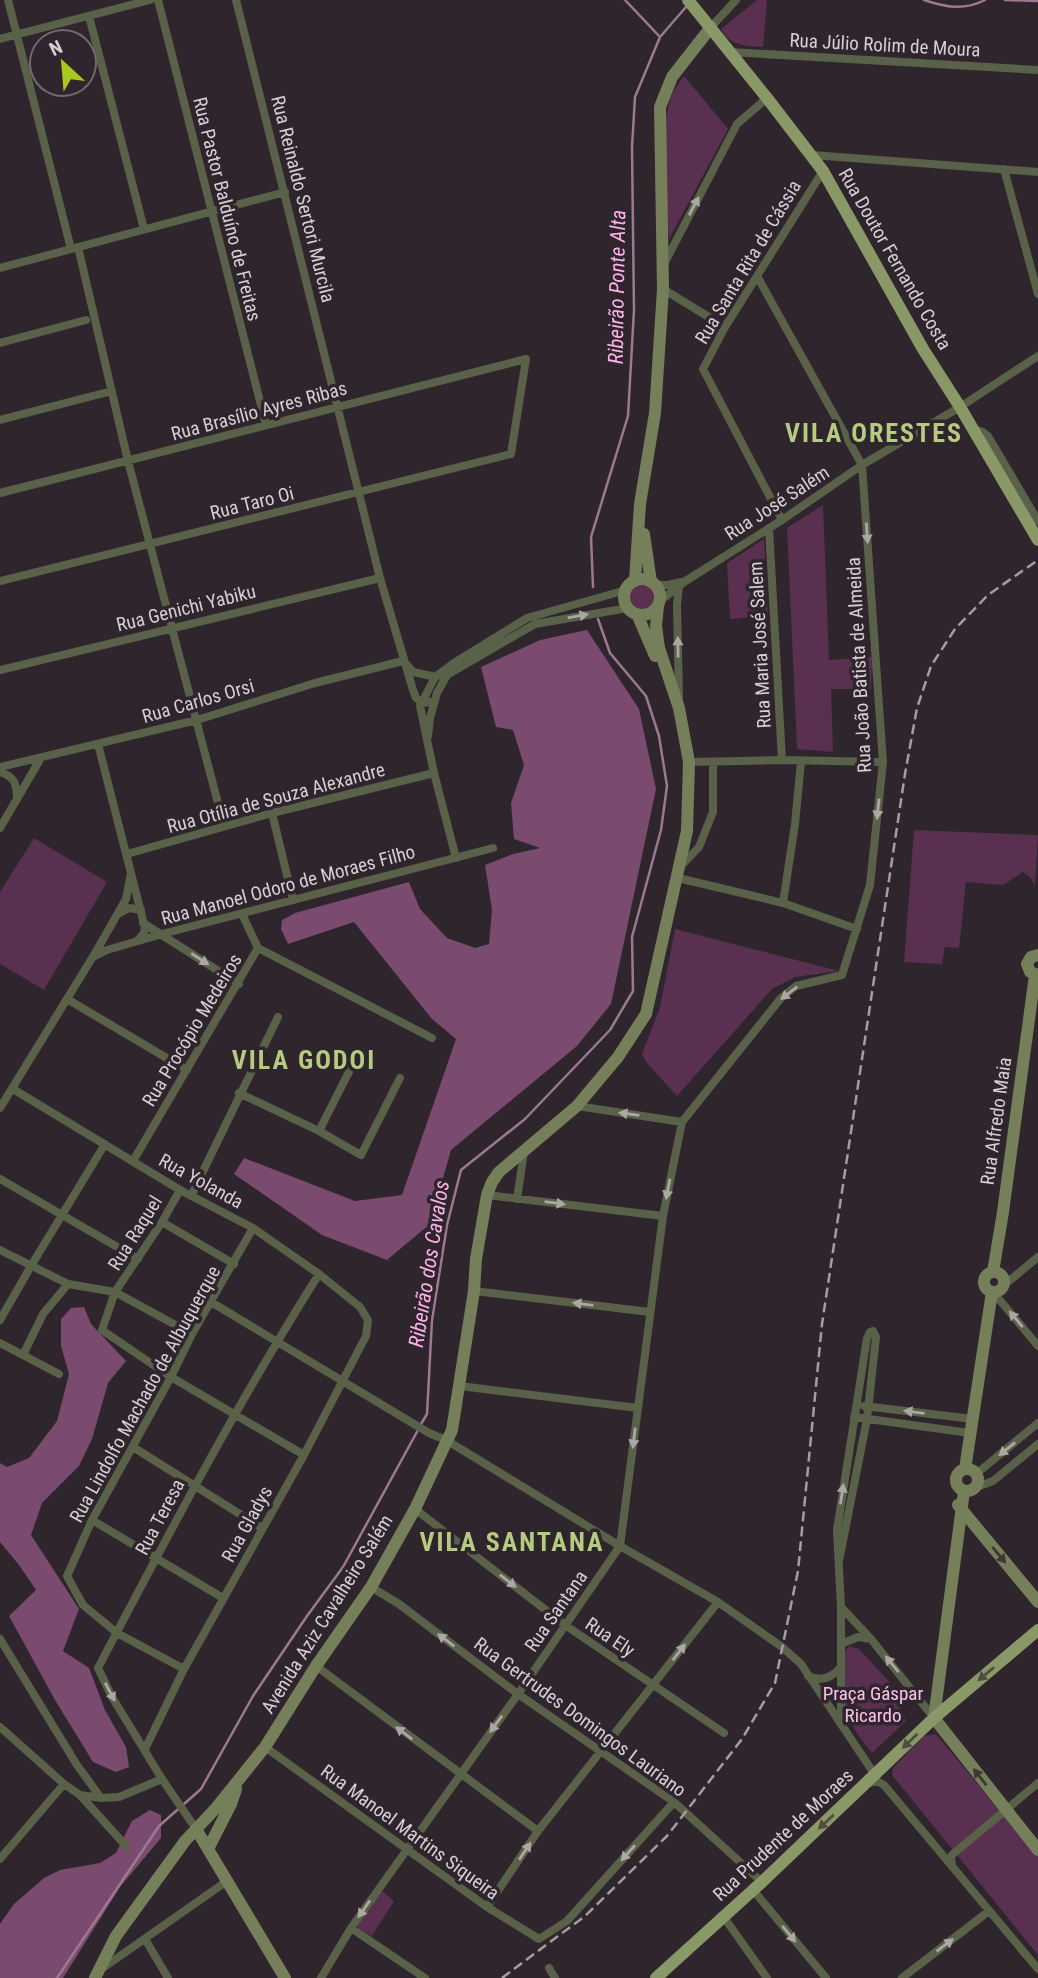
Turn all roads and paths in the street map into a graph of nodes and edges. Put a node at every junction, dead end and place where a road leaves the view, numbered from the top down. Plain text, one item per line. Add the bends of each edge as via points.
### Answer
1 (8, 0) edge
2 (150, 0) edge
3 (158, 0) edge
4 (236, 0) edge
5 (688, 0) edge
6 (736, 0) edge
7 (89, 16) junction
8 (711, 27) junction
9 (17, 34) junction
10 (0, 39) edge
11 (730, 52) junction
12 (1038, 70) edge
13 (768, 98) junction
14 (812, 155) junction
15 (1004, 169) junction
16 (823, 171) junction
17 (1038, 172) edge
18 (285, 192) junction
19 (212, 211) junction
20 (144, 229) junction
21 (74, 248) junction
22 (663, 266) junction
23 (0, 268) edge
24 (757, 276) junction
25 (663, 289) junction
26 (1038, 294) edge
27 (86, 320) dead end
28 (725, 327) junction
29 (0, 342) edge
30 (1038, 356) edge
31 (112, 391) junction
32 (338, 406) junction
33 (960, 408) junction
34 (0, 420) edge
35 (267, 425) junction
36 (973, 429) junction
37 (511, 454) joint
38 (128, 461) junction
39 (862, 465) junction
40 (359, 492) junction
41 (0, 494) edge
42 (640, 504) junction
43 (782, 520) junction
44 (1038, 521) edge
45 (769, 528) junction
46 (1038, 540) edge
47 (150, 544) junction
48 (380, 578) junction
49 (0, 581) edge
50 (653, 584) junction
51 (681, 584) junction
52 (630, 586) junction
53 (659, 603) junction
54 (632, 611) junction
55 (172, 628) junction
56 (403, 661) junction
57 (0, 670) edge
58 (435, 677) junction
59 (438, 693) junction
60 (421, 702) junction
61 (679, 712) junction
62 (197, 720) junction
63 (427, 742) junction
64 (98, 744) junction
65 (41, 758) junction
66 (782, 760) junction
67 (688, 762) junction
68 (713, 762) junction
69 (801, 762) junction
70 (883, 762) junction
71 (0, 769) edge
72 (434, 773) junction
73 (17, 799) junction
74 (272, 813) junction
75 (224, 826) junction
76 (0, 828) edge
77 (493, 848) dead end
78 (127, 854) junction
79 (456, 858) junction
80 (679, 872) junction
81 (131, 873) junction
82 (293, 901) junction
83 (783, 903) junction
84 (141, 909) junction
85 (242, 914) junction
86 (117, 915) junction
87 (143, 923) junction
88 (856, 929) junction
89 (162, 934) junction
90 (102, 941) junction
91 (134, 942) junction
92 (258, 948) junction
93 (112, 949) junction
94 (95, 954) junction
95 (1038, 954) edge
96 (1036, 975) edge
97 (239, 984) junction
98 (67, 999) junction
99 (278, 1017) dead end
100 (432, 1038) dead end
101 (357, 1056) dead end
102 (187, 1070) junction
103 (400, 1077) dead end
104 (13, 1089) junction
105 (239, 1093) junction
106 (3, 1096) edge
107 (577, 1106) junction
108 (0, 1108) edge
109 (682, 1122) junction
110 (319, 1131) junction
111 (105, 1144) junction
112 (524, 1152) junction
113 (133, 1161) junction
114 (0, 1179) edge
115 (180, 1190) junction
116 (487, 1195) junction
117 (191, 1196) junction
118 (517, 1199) junction
119 (62, 1215) junction
120 (663, 1216) junction
121 (162, 1222) junction
122 (253, 1228) junction
123 (0, 1250) edge
124 (1038, 1257) edge
125 (138, 1259) junction
126 (234, 1264) junction
127 (30, 1266) junction
128 (319, 1274) junction
129 (68, 1284) junction
130 (996, 1290) junction
131 (474, 1291) junction
132 (115, 1292) junction
133 (211, 1302) junction
134 (650, 1312) junction
135 (364, 1314) joint
136 (0, 1320) edge
137 (192, 1334) junction
138 (276, 1342) junction
139 (0, 1343) edge
140 (1038, 1346) edge
141 (23, 1355) junction
142 (59, 1374) dead end
143 (171, 1377) junction
144 (342, 1382) junction
145 (460, 1385) junction
146 (856, 1405) junction
147 (869, 1406) junction
148 (638, 1408) junction
149 (235, 1413) junction
150 (854, 1417) junction
151 (867, 1419) junction
152 (973, 1419) junction
153 (1038, 1423) edge
154 (970, 1433) junction
155 (446, 1440) junction
156 (1038, 1444) edge
157 (132, 1447) junction
158 (304, 1455) junction
159 (970, 1472) junction
160 (194, 1486) junction
161 (962, 1494) junction
162 (415, 1509) junction
163 (92, 1520) junction
164 (262, 1528) junction
165 (620, 1546) junction
166 (156, 1559) junction
167 (839, 1561) junction
168 (371, 1587) junction
169 (223, 1598) junction
170 (718, 1602) junction
171 (1038, 1602) edge
172 (841, 1607) junction
173 (565, 1625) junction
174 (1038, 1630) edge
175 (117, 1633) junction
176 (0, 1639) edge
177 (871, 1639) junction
178 (841, 1644) junction
179 (316, 1666) junction
180 (841, 1667) junction
181 (184, 1670) junction
182 (808, 1675) junction
183 (653, 1685) junction
184 (518, 1694) junction
185 (934, 1718) junction
186 (841, 1725) junction
187 (0, 1727) edge
188 (724, 1733) dead end
189 (265, 1746) junction
190 (145, 1749) junction
191 (600, 1753) junction
192 (459, 1774) junction
193 (162, 1779) junction
194 (879, 1780) junction
195 (239, 1781) junction
196 (1038, 1783) edge
197 (64, 1784) junction
198 (80, 1795) junction
199 (101, 1798) junction
200 (674, 1802) junction
201 (1005, 1810) junction
202 (196, 1829) junction
203 (538, 1831) junction
204 (126, 1846) dead end
205 (936, 1848) junction
206 (208, 1849) junction
207 (406, 1850) junction
208 (1038, 1850) edge
209 (953, 1854) junction
210 (0, 1859) edge
211 (953, 1868) junction
212 (227, 1881) junction
213 (757, 1886) junction
214 (486, 1907) junction
215 (989, 1911) junction
216 (723, 1916) junction
217 (351, 1928) junction
218 (145, 1938) junction
219 (548, 1968) dead end
220 (1038, 1969) edge
221 (96, 1975) edge
222 (168, 1978) edge
223 (285, 1978) edge
224 (321, 1978) edge
225 (425, 1978) edge
226 (555, 1978) edge
227 (656, 1978) edge
228 (766, 1978) edge
229 (826, 1978) edge
230 (902, 1978) edge

1 - 9 street
2 - 7 street
3 - 19 street, Rua Pastor Balduíno de Freitas
4 - 18 street, Rua Reinaldo Sertori Murcila
5 - 8 main road, Rua Doutor Fernando Costa
6 - 8 street
7 - 9 street
7 - 20 street
8 - 11 main road, Rua Doutor Fernando Costa
8 - 22 main road via 672,77 660,107
9 - 10 street
9 - 21 street
11 - 12 street, Rua Júlio Rolim de Moura
11 - 13 main road, Rua Doutor Fernando Costa
13 - 14 main road, Rua Doutor Fernando Costa
22 -> 13 street via 737,124
14 - 15 street
14 - 16 main road, Rua Doutor Fernando Costa
15 - 17 street
15 - 26 street
16 - 24 street, Rua Santa Rita de Cássia
16 - 33 main road, Rua Doutor Fernando Costa
18 - 19 street
18 - 32 street, Rua Reinaldo Sertori Murcila
19 - 20 street
19 - 35 street, Rua Pastor Balduíno de Freitas
20 - 21 street
21 - 23 street
21 - 31 street
22 - 25 main road
24 - 28 street, Rua Santa Rita de Cássia
24 - 39 street, Rua João Batista de Almeida
25 - 28 street
25 - 42 main road via 655,413
27 - 29 street
28 - 43 street, Rua Santa Rita de Cássia via 703,369
30 - 33 street, Rua José Salém
31 - 34 street
31 - 38 street
32 - 35 street, Rua Brasílio Ayres Ribas
32 - 37 street, Rua Brasílio Ayres Ribas via 526,359
32 - 40 street, Rua Reinaldo Sertori Murcila
33 - 36 main road, Rua Doutor Fernando Costa
33 - 39 street, Rua José Salém
35 - 38 street, Rua Brasílio Ayres Ribas
36 - 44 street via 994,444
36 - 46 main road, Rua Doutor Fernando Costa
37 - 40 street, Rua Taro Oi
38 - 41 street, Rua Brasílio Ayres Ribas
38 - 47 street
39 - 43 street, Rua José Salém
39 -> 70 street, Rua João Batista de Almeida
40 - 47 street, Rua Taro Oi
40 - 48 street, Rua Reinaldo Sertori Murcila
42 - 50 main road
42 - 52 main road
43 - 45 street, Rua José Salém
45 - 51 street, Rua José Salém
45 - 66 street, Rua Maria José Salem
47 - 49 street, Rua Taro Oi
47 - 55 street
48 - 55 street, Rua Genichi Yabiku
48 - 56 street, Rua Reinaldo Sertori Murcila
50 - 51 street
50 - 52 main road via 645,580
50 - 53 main road
51 - 53 street, Rua José Salém
61 -> 51 street via 677,605
52 - 54 main road via 624,596
52 - 58 street via 527,618
53 - 54 main road via 649,614
53 - 61 main road, Avenida Aziz Cavalheiro Salém via 659,648
59 -> 54 street via 447,675 535,624
54 - 61 main road, Avenida Aziz Cavalheiro Salém
55 - 57 street, Rua Genichi Yabiku
55 - 62 street
56 - 58 street via 413,672
56 - 60 street, Rua Reinaldo Sertori Murcila
56 - 62 street, Rua Carlos Orsi
58 - 59 street
58 - 60 street
59 - 60 street via 427,703
59 - 63 street
60 - 63 street, Rua Reinaldo Sertori Murcila
61 - 67 main road, Avenida Aziz Cavalheiro Salém
62 - 64 street, Rua Carlos Orsi
62 - 75 street
63 - 72 street, Rua Reinaldo Sertori Murcila
64 - 65 street, Rua Carlos Orsi
64 - 78 street
65 - 71 street, Rua Carlos Orsi
65 - 73 street
66 - 68 street
66 - 69 street
67 - 68 street
67 - 80 main road, Avenida Aziz Cavalheiro Salém via 687,831
68 - 80 street via 713,812 699,847
69 - 70 street
69 - 83 street
70 -> 88 street, Rua João Batista de Almeida via 870,885
71 - 73 street via 13,778
72 - 74 street, Rua Otília de Souza Alexandre
72 - 79 street, Rua Reinaldo Sertori Murcila
73 - 76 street
74 - 75 street, Rua Otília de Souza Alexandre
74 - 82 street
75 - 78 street, Rua Otília de Souza Alexandre
77 - 79 street, Rua Manoel Odoro de Moraes Filho
78 - 81 street
79 - 82 street, Rua Manoel Odoro de Moraes Filho
80 - 83 street
80 - 107 main road, Avenida Aziz Cavalheiro Salém via 646,1014
81 - 84 street
81 - 86 street
82 - 85 street, Rua Manoel Odoro de Moraes Filho
83 - 88 street
84 - 86 street via 129,908
84 - 87 street
85 - 89 street, Rua Manoel Odoro de Moraes Filho
85 - 92 street, Rua Procópio Medeiros
86 - 90 street
87 - 89 street
87 - 91 street via 144,933
88 -> 109 street, Rua João Batista de Almeida via 842,975 796,986 781,998
89 - 91 street, Rua Manoel Odoro de Moraes Filho
89 -> 97 street
90 - 93 street
90 - 94 street
91 - 93 street, Rua Manoel Odoro de Moraes Filho
92 - 97 street, Rua Procópio Medeiros
92 - 100 street
93 - 94 street, Rua Manoel Odoro de Moraes Filho
94 - 98 street
95 - 96 main road, Rua Alfredo Maia via 1027,964
96 - 130 main road, Rua Alfredo Maia via 993,1272 1003,1278
97 - 102 street, Rua Procópio Medeiros
98 - 102 street
98 - 104 street
99 - 105 street
101 - 110 street
102 - 113 street, Rua Procópio Medeiros
103 - 110 street via 361,1155
104 - 106 street
104 - 111 street, Rua Yolanda
105 - 110 street
105 - 117 street
106 - 108 street
109 -> 107 street
107 - 112 main road, Avenida Aziz Cavalheiro Salém
109 -> 120 street, Rua Santana
111 - 113 street, Rua Yolanda
111 - 119 street
112 - 116 main road, Avenida Aziz Cavalheiro Salém via 499,1172
112 - 118 street
113 - 115 street, Rua Yolanda
114 - 119 street
115 - 117 street, Rua Yolanda
115 - 121 street, Rua Raquel
116 - 118 street
116 - 131 main road, Avenida Aziz Cavalheiro Salém
117 - 122 street, Rua Yolanda
118 -> 120 street
119 - 125 street
119 - 127 street
120 - 134 street, Rua Santana
121 - 125 street, Rua Raquel
121 - 126 street
122 - 126 street, Rua Lindolfo Machado de Albuquerque
122 - 128 street, Rua Yolanda
123 - 127 street
124 - 130 street
125 - 132 street, Rua Raquel
126 - 133 street, Rua Lindolfo Machado de Albuquerque
127 - 129 street
127 - 136 street
128 - 135 street, Rua Yolanda
128 - 138 street, Rua Teresa
129 - 132 street
129 - 141 street via 43,1314
140 -> 130 street
130 - 152 main road
134 -> 131 street
131 - 145 main road, Avenida Aziz Cavalheiro Salém
132 - 137 street
132 - 143 street, Rua Raquel via 102,1330
133 - 137 street, Rua Lindolfo Machado de Albuquerque
133 - 138 street
134 - 148 street, Rua Santana
135 - 144 street, Rua Gladys via 366,1336
137 - 143 street, Rua Lindolfo Machado de Albuquerque
138 - 144 street
138 - 149 street, Rua Teresa
139 - 141 street
141 - 142 street
143 - 149 street
143 - 157 street, Rua Lindolfo Machado de Albuquerque
144 - 155 street
144 - 158 street, Rua Gladys
145 - 148 street
145 - 155 main road, Avenida Aziz Cavalheiro Salém
146 - 147 street
146 - 147 street via 867,1338 873,1331
146 - 150 street
147 - 151 street
152 -> 147 street
148 -> 165 street, Rua Santana
149 - 158 street
149 - 160 street, Rua Teresa
150 - 151 street
167 -> 150 street via 837,1530
151 - 154 street
151 - 167 street
152 - 154 main road
153 -> 159 street
154 - 159 main road
155 - 162 main road, Avenida Aziz Cavalheiro Salém
155 - 165 street
156 - 161 street via 993,1481
157 - 160 street
157 - 163 street, Rua Lindolfo Machado de Albuquerque
158 - 164 street, Rua Gladys
159 - 161 main road via 978,1482
159 - 161 main road via 958,1473
160 - 164 street
160 - 166 street, Rua Teresa
161 -> 171 main road
161 - 185 main road
162 - 168 main road, Avenida Aziz Cavalheiro Salém
162 -> 173 street, Rua Ely
163 - 166 street
163 - 175 street, Rua Lindolfo Machado de Albuquerque via 67,1576 83,1605
164 - 169 street, Rua Gladys
165 - 170 street
165 - 173 street, Rua Santana
166 - 169 street
166 - 175 street, Rua Teresa
167 - 172 street
168 - 179 main road, Avenida Aziz Cavalheiro Salém
184 -> 168 street, Rua Gertrudes Domingos Lauriano
169 - 181 street, Rua Gladys
170 - 182 street via 797,1659
183 -> 170 street
172 - 177 street
172 - 178 street
173 - 183 street, Rua Ely
173 - 184 street, Rua Santana
174 -> 185 main road, Rua Prudente de Moraes
175 - 181 street
175 -> 190 street, Rua Teresa via 98,1668
176 - 199 street
177 - 178 street via 858,1637
185 -> 177 street
178 - 180 street
179 - 189 main road, Avenida Aziz Cavalheiro Salém
192 -> 179 street
180 - 182 street via 825,1679
180 - 186 street
181 - 190 street, Rua Gladys
182 - 186 street
183 - 188 street, Rua Ely
183 - 191 street
184 - 191 street, Rua Gertrudes Domingos Lauriano
184 -> 192 street, Rua Santana
185 -> 194 main road, Rua Prudente de Moraes via 885,1765
201 -> 185 main road
186 - 194 street
187 - 197 street
189 - 195 main road, Avenida Aziz Cavalheiro Salém
189 - 207 street, Rua Manoel Martins Siqueira
190 - 193 street, Rua Teresa
191 - 200 street, Rua Gertrudes Domingos Lauriano
191 - 203 street
192 - 203 street
192 - 207 street, Rua Santana
193 - 199 street via 119,1797
193 - 202 street, Rua Teresa
194 - 205 street
194 -> 213 main road, Rua Prudente de Moraes via 865,1784
195 - 202 main road, Avenida Aziz Cavalheiro Salém
195 - 206 main road
196 - 201 street
197 - 198 street
197 - 210 street
198 - 199 street
198 - 204 street
200 - 213 street, Rua Gertrudes Domingos Lauriano
200 -> 214 street, Rua Manoel Martins Siqueira via 567,1921 539,1939
201 - 208 main road
201 - 209 street
202 - 206 main road
202 - 221 main road, Avenida Aziz Cavalheiro Salém via 116,1936
214 -> 203 street
205 - 209 street
205 - 211 street
206 - 212 main road
207 - 214 street, Rua Manoel Martins Siqueira
207 -> 217 street, Rua Santana
209 - 211 street
211 - 215 street
212 - 218 street
212 - 223 main road
213 - 216 main road, Rua Prudente de Moraes
213 -> 229 street, Rua Gertrudes Domingos Lauriano
215 - 220 street
230 -> 215 street
216 - 227 main road, Rua Prudente de Moraes
216 - 228 street
217 - 224 street, Rua Santana
217 - 225 street
218 - 221 street
218 - 222 street
219 - 226 street

